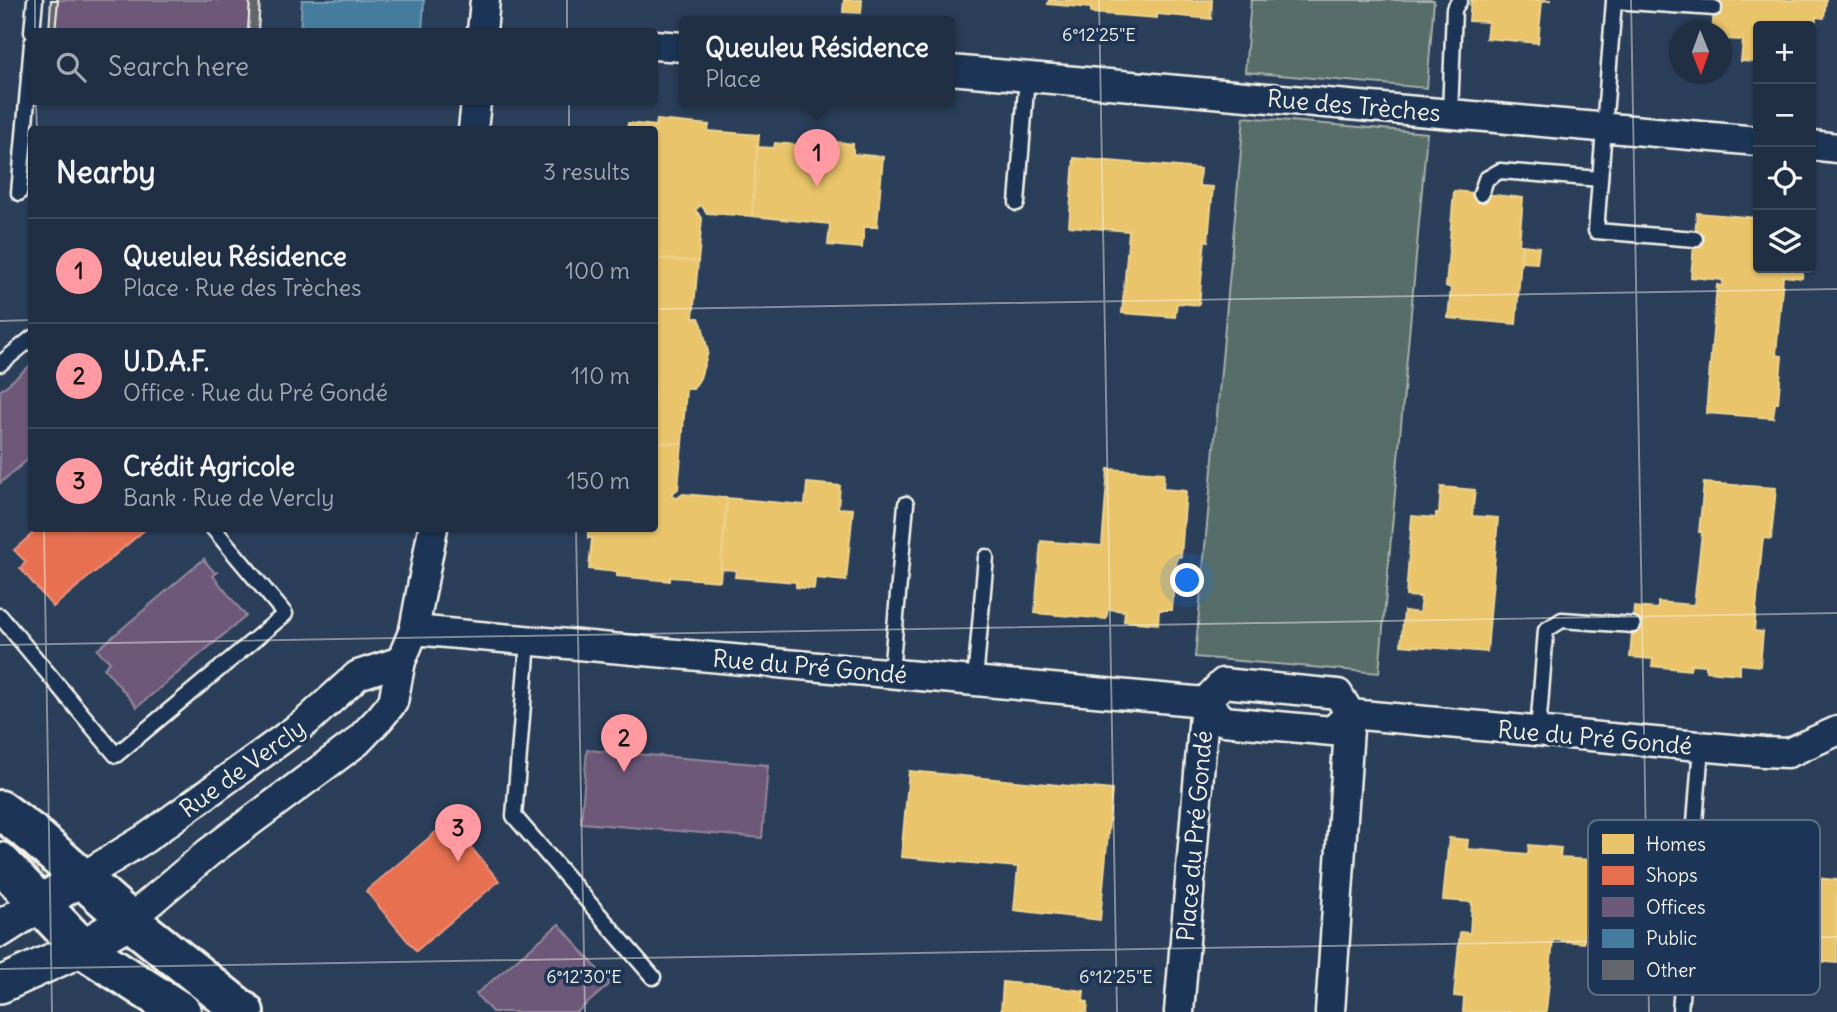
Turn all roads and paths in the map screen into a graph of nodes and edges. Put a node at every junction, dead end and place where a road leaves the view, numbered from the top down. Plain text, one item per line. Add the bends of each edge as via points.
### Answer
1 (35, 0) edge
2 (485, 0) edge
3 (1460, 0) edge
4 (1714, 8) dead end
5 (32, 28) edge
6 (488, 28) edge
7 (658, 45) edge
8 (679, 47) edge
9 (955, 70) edge
10 (1027, 77) junction
11 (28, 89) edge
12 (476, 105) edge
13 (1450, 114) junction
14 (473, 126) edge
15 (1605, 127) junction
16 (1753, 141) edge
17 (1816, 146) edge
18 (1837, 148) edge
19 (1600, 179) junction
20 (19, 193) dead end
21 (1481, 194) dead end
22 (1017, 203) dead end
23 (1695, 239) dead end
24 (28, 341) edge
25 (0, 364) edge
26 (906, 504) dead end
27 (216, 532) edge
28 (432, 532) edge
29 (986, 556) dead end
30 (0, 617) edge
31 (1633, 625) dead end
32 (414, 630) junction
33 (528, 642) junction
34 (401, 661) junction
35 (891, 673) junction
36 (975, 681) junction
37 (1205, 702) junction
38 (1350, 714) junction
39 (1538, 731) junction
40 (1837, 731) edge
41 (1701, 747) junction
42 (0, 810) edge
43 (1695, 820) edge
44 (0, 862) edge
45 (82, 877) junction
46 (39, 903) junction
47 (129, 920) junction
48 (0, 929) edge
49 (82, 948) junction
50 (653, 977) dead end
51 (0, 985) edge
52 (181, 1012) edge
53 (244, 1012) edge
54 (1179, 1012) edge
55 (1330, 1012) edge

1 - 5 lane
2 - 6 street
3 - 13 lane via 1454,9
4 - 15 lane via 1614,1
7 - 8 street
9 - 10 street, Rue des Trèches
10 - 13 street, Rue des Trèches
10 - 22 lane
11 - 20 lane
12 - 14 street
13 - 15 street, Rue des Trèches
15 - 16 street, Rue des Trèches
15 - 19 lane
17 - 18 street
19 - 21 lane via 1500,171 1486,179
19 - 23 lane via 1596,231
24 - 25 lane
26 - 35 lane
27 - 30 lane via 285,614 116,755
28 - 32 street, Rue de Vercly
29 - 36 lane
31 - 39 lane via 1562,620 1546,630
32 - 33 street, Rue du Pré Gondé
32 - 34 street, Rue de Vercly
33 - 35 street, Rue du Pré Gondé
33 - 50 lane via 514,816
34 - 45 street, Rue de Vercly via 358,675 306,722 146,838
34 - 47 street, Rue de Vercly via 393,702 357,742 208,853
35 - 36 street, Rue du Pré Gondé
36 - 37 street, Rue du Pré Gondé
37 - 38 street via 1224,721 1332,731
37 - 38 street via 1223,683 1338,694
37 - 54 street, Place du Pré Gondé
38 - 39 street, Rue du Pré Gondé
38 - 55 street
39 - 41 street, Rue du Pré Gondé
40 - 41 street, Rue du Pré Gondé via 1788,753
41 - 43 lane
42 - 45 main road
44 - 46 main road
45 - 46 street
45 - 47 main road
46 - 48 street
46 - 49 main road
47 - 49 street
47 - 53 main road
49 - 51 street
49 - 52 main road

